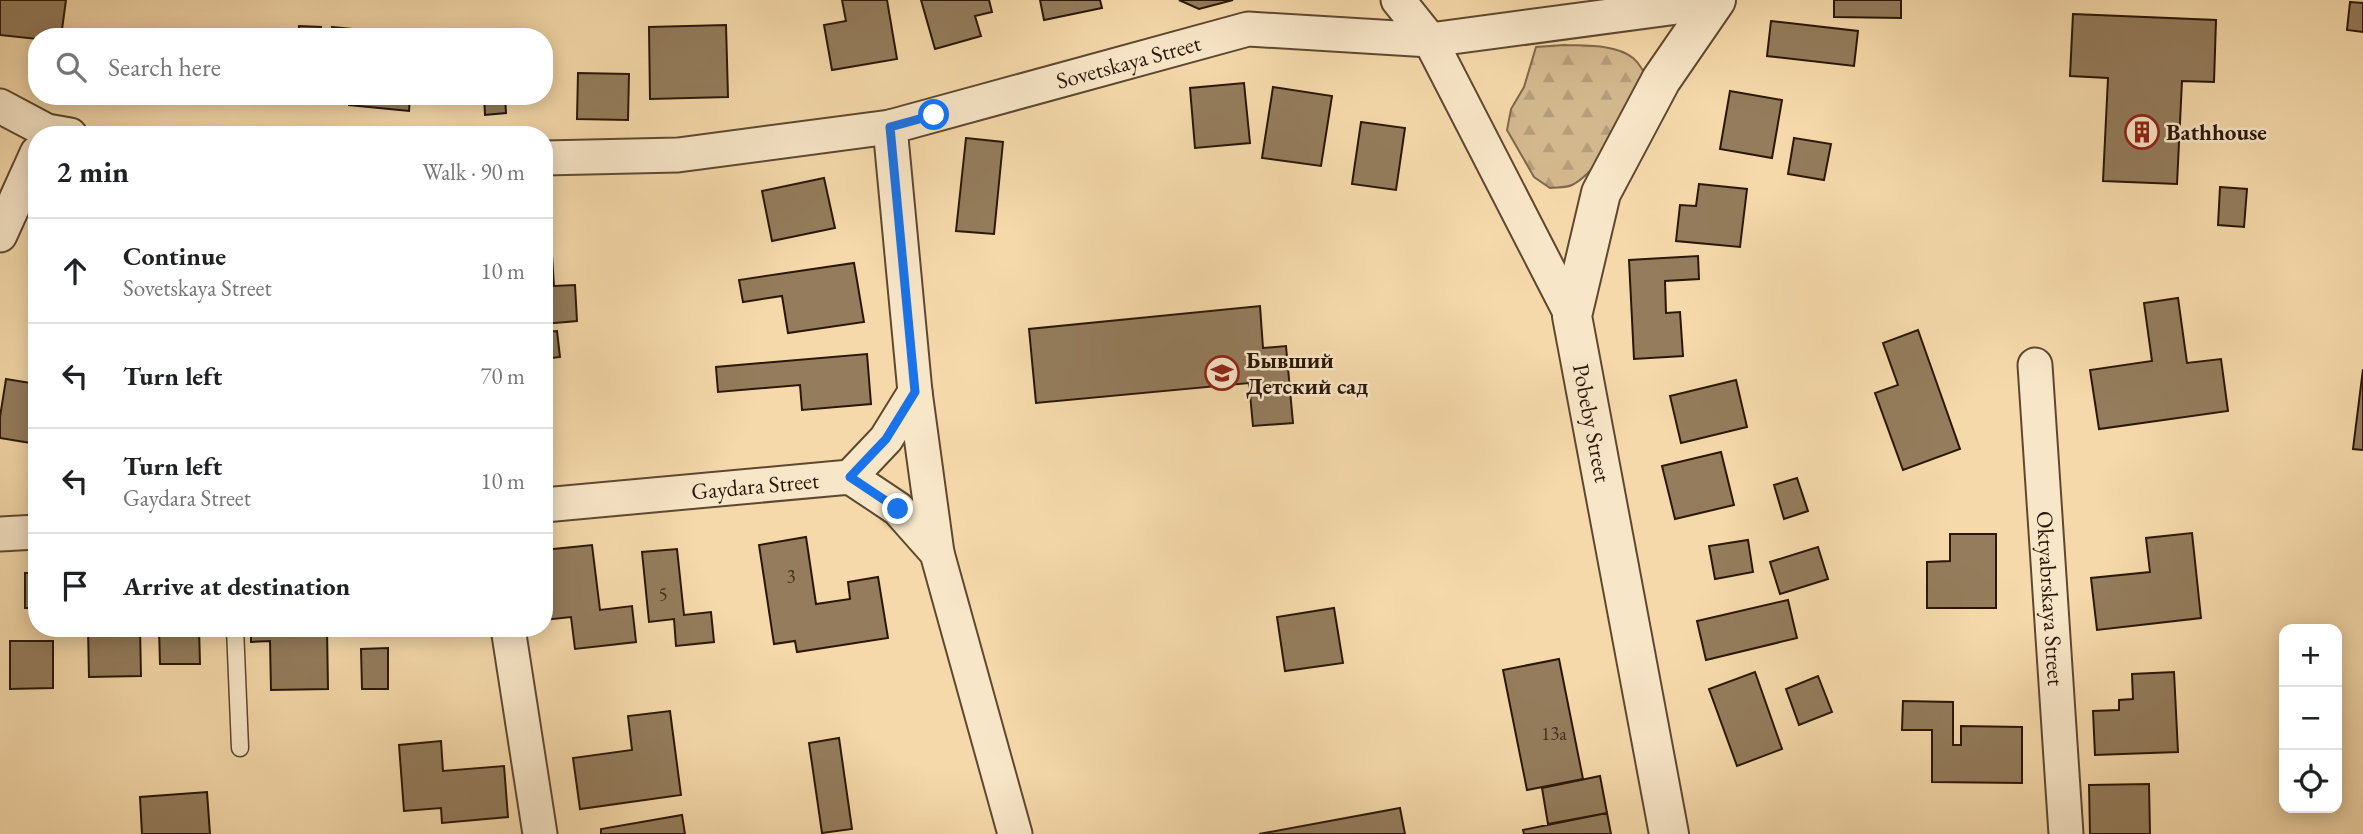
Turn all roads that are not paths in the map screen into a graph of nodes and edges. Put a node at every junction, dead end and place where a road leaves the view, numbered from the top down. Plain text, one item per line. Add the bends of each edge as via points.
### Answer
1 (1398, 0) edge
2 (1715, 1) edge
3 (1430, 40) junction
4 (0, 106) edge
5 (30, 126) edge
6 (890, 127) junction
7 (553, 158) edge
8 (28, 181) edge
9 (0, 235) edge
10 (1572, 316) junction
11 (2035, 365) dead end
12 (915, 392) junction
13 (850, 477) junction
14 (553, 504) edge
15 (28, 532) edge
16 (0, 534) edge
17 (937, 553) junction
18 (235, 637) edge
19 (509, 637) edge
20 (240, 748) dead end
21 (540, 834) edge
22 (1015, 834) edge
23 (1669, 834) edge
24 (2066, 834) edge

1 - 3 street, Pobeby Street
2 - 3 street, Sovetskaya Street
2 - 10 street via 1661,80 1601,193
3 - 6 street, Sovetskaya Street via 1248,29
3 - 10 street, Pobeby Street
4 - 5 street
6 - 7 street, Sovetskaya Street via 678,155
6 - 12 street
8 - 9 street
10 - 23 street, Pobeby Street
11 - 24 street, Oktyabrskaya Street
12 - 13 street via 886,439
12 - 17 street
13 - 14 street, Gaydara Street
13 - 17 street, Gaydara Street via 898,509
15 - 16 street
17 - 22 street, Gaydara Street
18 - 20 lane
19 - 21 street

